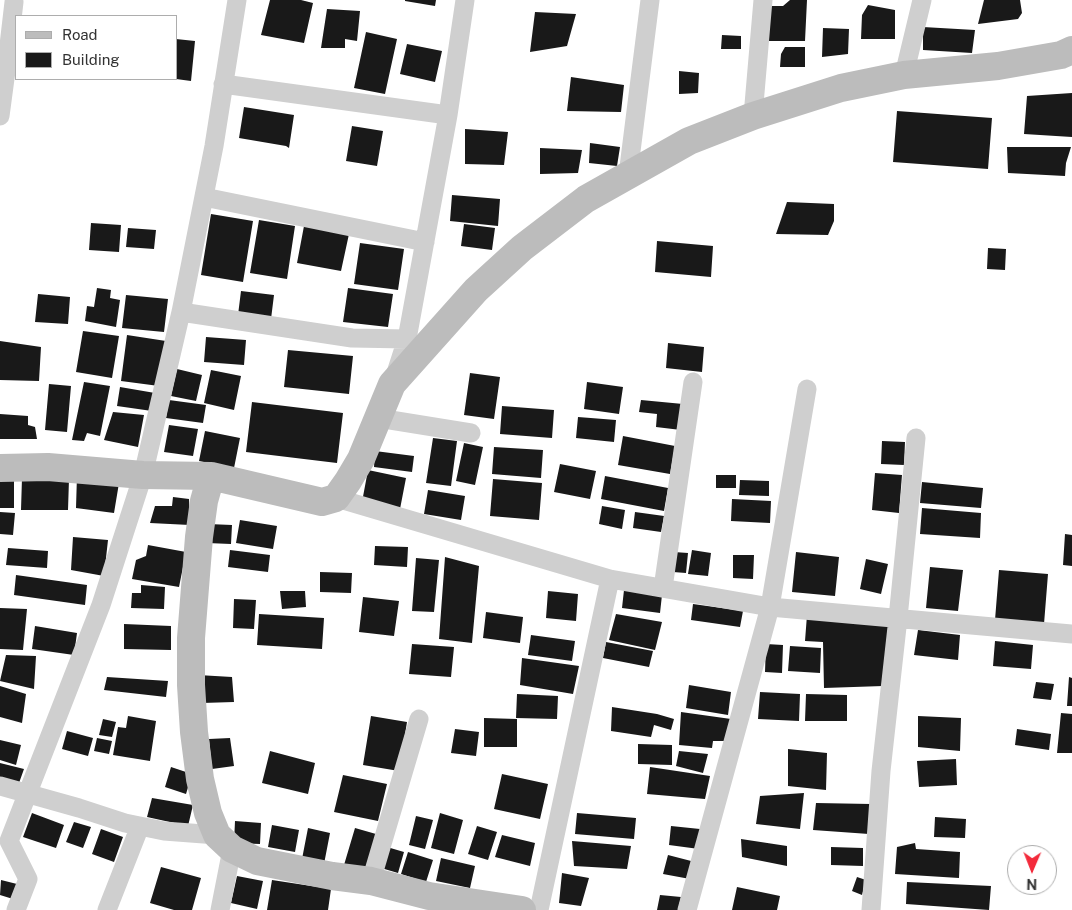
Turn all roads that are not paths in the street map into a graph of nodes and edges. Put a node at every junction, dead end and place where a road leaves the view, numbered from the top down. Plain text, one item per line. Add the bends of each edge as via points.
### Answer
1 (237, 0) edge
2 (465, 0) edge
3 (650, 0) edge
4 (762, 0) edge
5 (922, 0) edge
6 (14, 2) dead end
7 (1072, 50) edge
8 (904, 75) junction
9 (223, 84) junction
10 (448, 115) junction
11 (0, 116) edge
12 (753, 116) junction
13 (628, 175) junction
14 (204, 197) junction
15 (425, 242) junction
16 (182, 312) junction
17 (407, 339) junction
18 (693, 382) dead end
19 (392, 384) junction
20 (807, 389) dead end
21 (378, 418) junction
22 (471, 434) dead end
23 (916, 438) dead end
24 (0, 468) edge
25 (143, 475) junction
26 (211, 476) junction
27 (336, 498) junction
28 (610, 579) junction
29 (663, 588) junction
30 (770, 607) junction
31 (898, 618) junction
32 (1072, 634) edge
33 (419, 719) dead end
34 (0, 786) edge
35 (28, 793) junction
36 (140, 826) junction
37 (224, 842) junction
38 (371, 881) junction
39 (16, 910) edge
40 (107, 910) edge
41 (220, 910) edge
42 (522, 910) edge
43 (538, 910) edge
44 (687, 910) edge
45 (871, 910) edge

1 - 9 street
2 - 10 street
3 - 13 street
4 - 12 street
5 - 8 street
6 - 11 street
7 - 8 main road via 1061,55 998,66
8 - 12 main road via 841,88
9 - 10 street
9 - 14 street
10 - 15 street
12 - 13 main road via 689,142
13 - 19 main road via 586,198 522,248 476,290
14 - 15 street
14 - 16 street
15 - 17 street
16 - 17 street via 352,338
16 - 25 street
17 - 19 street
18 - 29 street
19 - 21 main road
20 - 30 street
21 - 22 street
21 - 27 main road via 361,459
23 - 31 street
24 - 25 main road via 48,466
25 - 26 main road
25 - 35 street via 101,605
26 - 27 main road via 322,502
26 - 37 main road via 199,537 190,685 200,780 208,813
27 - 28 street
28 - 29 street
28 - 43 street
29 - 30 street
30 - 31 street
30 - 44 street
31 - 32 street
31 - 45 street via 881,771
33 - 38 street
34 - 35 street
35 - 36 street
35 - 39 street via 9,841 28,879
36 - 37 street
36 - 40 street
37 - 38 main road via 257,860
37 - 41 street
38 - 42 main road via 429,896

